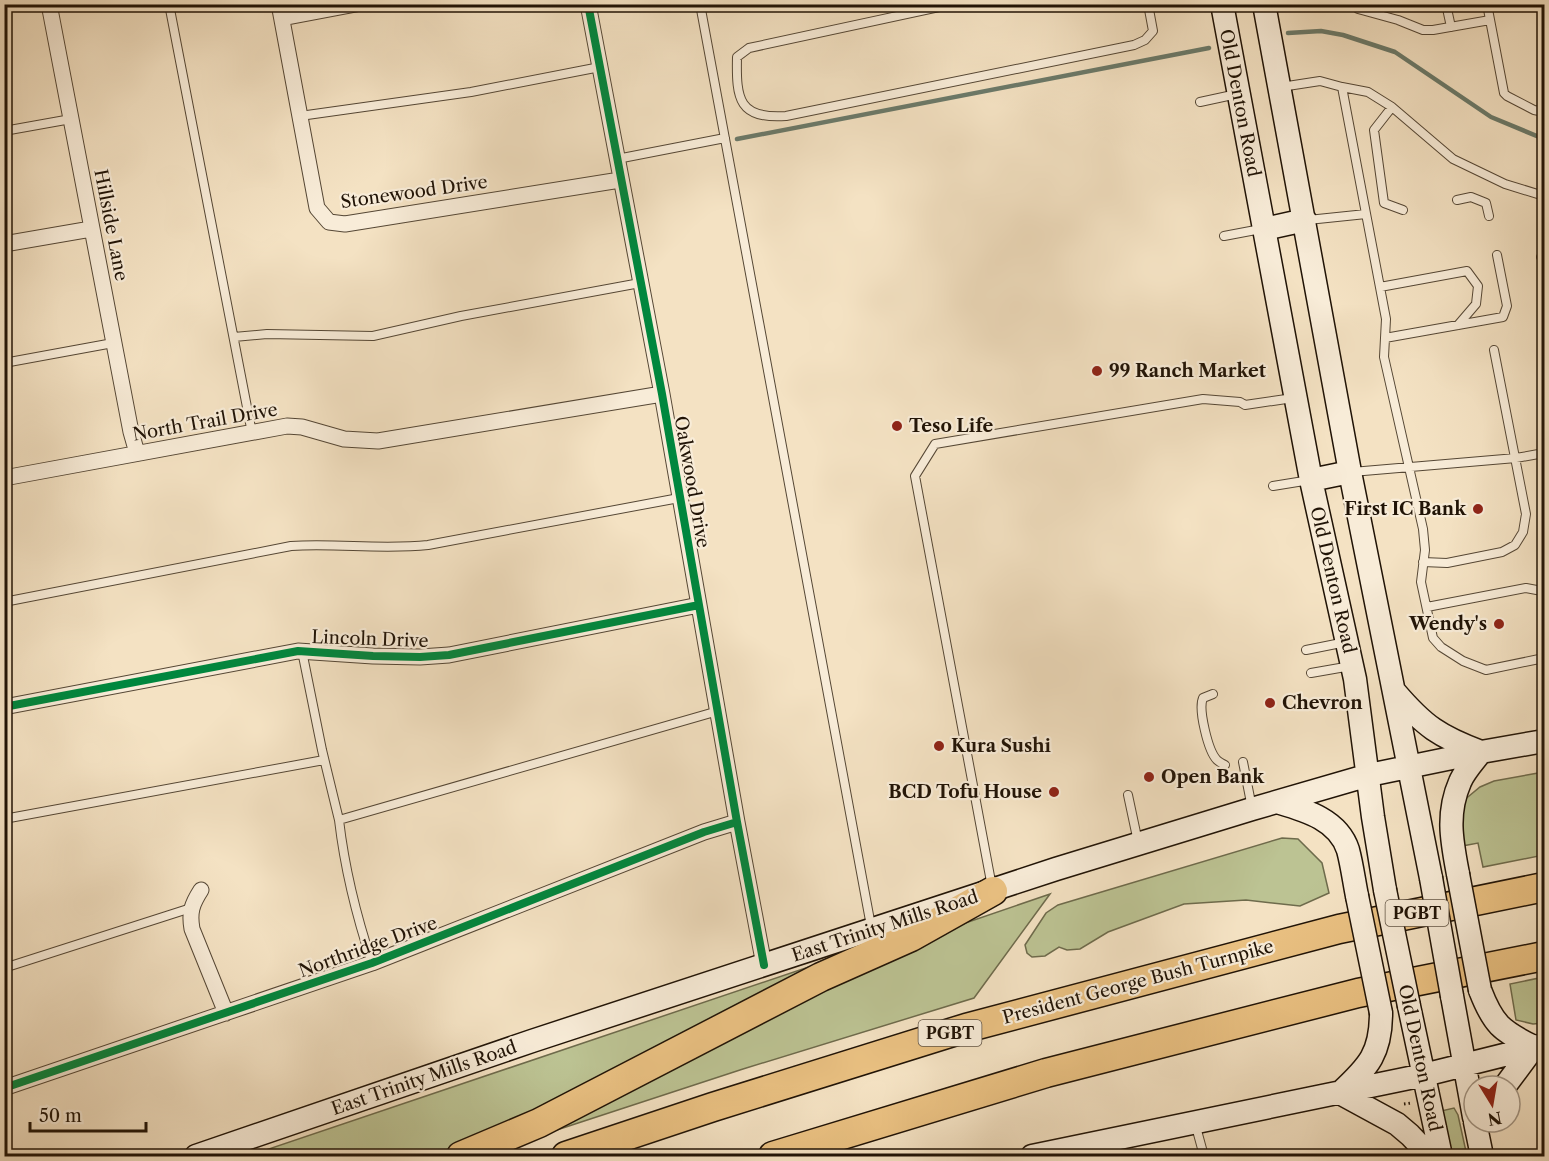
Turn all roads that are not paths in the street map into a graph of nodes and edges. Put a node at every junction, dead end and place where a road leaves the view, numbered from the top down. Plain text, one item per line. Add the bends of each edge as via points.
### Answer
1 (49, 4) edge
2 (169, 4) edge
3 (356, 4) edge
4 (588, 4) edge
5 (700, 4) edge
6 (953, 4) edge
7 (1148, 4) edge
8 (1222, 4) edge
9 (1264, 4) edge
10 (1351, 4) edge
11 (1446, 4) edge
12 (1487, 4) edge
13 (280, 11) edge
14 (1490, 20) junction
15 (1451, 27) junction
16 (601, 67) junction
17 (1280, 87) junction
18 (1342, 87) junction
19 (1238, 94) junction
20 (1200, 102) dead end
21 (1392, 107) junction
22 (1545, 112) edge
23 (300, 116) junction
24 (70, 119) junction
25 (4, 130) edge
26 (725, 138) junction
27 (617, 159) junction
28 (620, 180) junction
29 (1545, 196) edge
30 (1457, 200) dead end
31 (1402, 210) dead end
32 (1366, 214) junction
33 (1489, 216) dead end
34 (1305, 220) junction
35 (91, 229) junction
36 (1264, 229) junction
37 (1224, 236) dead end
38 (4, 244) edge
39 (1497, 255) dead end
40 (640, 283) junction
41 (1380, 287) junction
42 (1458, 325) junction
43 (234, 337) junction
44 (1385, 338) junction
45 (114, 343) junction
46 (1494, 350) dead end
47 (4, 363) edge
48 (662, 394) junction
49 (1296, 398) junction
50 (252, 433) junction
51 (137, 453) junction
52 (1545, 453) edge
53 (1516, 458) junction
54 (1409, 467) junction
55 (1350, 472) junction
56 (4, 478) edge
57 (1311, 480) junction
58 (1273, 486) dead end
59 (679, 498) junction
60 (1423, 562) junction
61 (1545, 593) edge
62 (4, 602) edge
63 (699, 605) junction
64 (1426, 607) junction
65 (1347, 641) junction
66 (1306, 650) dead end
67 (302, 651) junction
68 (1545, 658) edge
69 (1352, 665) junction
70 (1311, 673) dead end
71 (1395, 692) junction
72 (1213, 694) dead end
73 (4, 707) edge
74 (718, 711) junction
75 (1545, 741) edge
76 (1481, 752) junction
77 (324, 759) junction
78 (1243, 762) dead end
79 (1225, 765) dead end
80 (1409, 768) junction
81 (1369, 775) junction
82 (1128, 795) dead end
83 (1277, 802) junction
84 (1252, 809) junction
85 (4, 819) edge
86 (339, 820) junction
87 (737, 822) junction
88 (1138, 844) junction
89 (1545, 887) edge
90 (201, 890) dead end
91 (993, 891) junction
92 (191, 908) junction
93 (871, 930) junction
94 (1545, 956) edge
95 (372, 963) junction
96 (764, 965) junction
97 (4, 968) edge
98 (226, 1013) junction
99 (1539, 1046) edge
100 (1464, 1064) junction
101 (1466, 1074) edge
102 (1515, 1074) edge
103 (1424, 1075) junction
104 (4, 1088) edge
105 (1340, 1093) junction
106 (1194, 1122) junction
107 (1477, 1134) edge
108 (1485, 1134) edge
109 (1480, 1150) edge
110 (196, 1156) edge
111 (462, 1156) edge
112 (566, 1156) edge
113 (773, 1156) edge
114 (1032, 1156) edge
115 (1204, 1156) edge
116 (1430, 1156) edge
117 (1441, 1156) edge

1 - 24 street, Hillside Lane
2 - 43 lane
3 - 13 street
4 - 16 street, Oakwood Drive
5 - 26 lane
6 - 7 lane via 750,48 737,57 741,100 751,112 766,117 786,116 1134,45 1153,31
8 - 19 main road, Old Denton Road
9 - 17 main road, Old Denton Road
10 - 15 lane via 1423,30
11 - 15 lane
12 - 14 lane
13 - 23 street, Stonewood Drive
14 - 15 lane
14 - 22 lane via 1504,93
16 - 23 lane via 471,92
16 - 27 street, Oakwood Drive
17 - 18 lane via 1320,81
17 - 34 main road, Old Denton Road
18 - 21 lane via 1368,92
18 - 32 lane
19 - 20 lane
19 - 36 main road, Old Denton Road
21 - 29 lane via 1453,159 1505,184
21 - 31 lane via 1374,130 1384,203
23 - 28 street, Stonewood Drive via 317,208 329,222 345,224
24 - 25 lane
24 - 35 street, Hillside Lane
26 - 27 lane
26 - 93 lane
27 - 28 street, Oakwood Drive
28 - 40 street, Oakwood Drive
30 - 33 lane via 1471,197 1486,203
32 - 34 lane
32 - 41 lane
34 - 36 main road
34 - 55 main road, Old Denton Road
35 - 38 street
35 - 45 street, Hillside Lane
36 - 37 lane
36 - 49 main road, Old Denton Road
39 - 42 lane via 1507,306 1503,317
40 - 43 lane via 373,336
40 - 48 street, Oakwood Drive
41 - 42 lane via 1467,271 1478,286 1476,304
41 - 44 lane
42 - 44 lane
43 - 50 lane
44 - 54 lane via 1384,357
45 - 47 lane
45 - 51 street, Hillside Lane
46 - 53 lane
48 - 50 street, North Trail Drive via 378,441 344,439 287,426
48 - 59 street, Oakwood Drive
49 - 57 main road, Old Denton Road
49 - 91 lane via 1245,405 1203,399 935,444 915,476
50 - 51 street, North Trail Drive
51 - 56 street, North Trail Drive
52 - 53 lane
53 - 54 lane
53 - 60 lane via 1526,514 1523,532 1515,545 1502,552 1446,563
54 - 55 lane
54 - 60 lane via 1423,530
55 - 57 main road
55 - 71 main road, Old Denton Road
57 - 58 lane
57 - 65 main road, Old Denton Road
59 - 62 lane via 428,546 291,546
59 - 63 street, Oakwood Drive
60 - 64 lane via 1421,582
61 - 64 lane via 1527,588
63 - 67 street, Lincoln Drive via 449,656
63 - 74 street, Oakwood Drive
64 - 68 lane via 1433,638 1463,661 1486,670
65 - 66 lane
65 - 69 main road, Old Denton Road
67 - 73 street, Lincoln Drive
67 - 77 lane
69 - 70 lane
69 - 81 main road, Old Denton Road
71 - 76 main road via 1432,729
71 - 80 main road, Old Denton Road
72 - 79 lane via 1203,698 1201,711 1209,747 1216,760
74 - 86 lane
74 - 87 street, Oakwood Drive
75 - 76 main road, East Trinity Mills Road
76 - 80 main road, East Trinity Mills Road
76 - 99 main road, bridge via 1460,781 1450,826 1480,990 1496,1023 1516,1038
77 - 85 lane
77 - 86 lane
78 - 84 lane
80 - 81 main road, East Trinity Mills Road
80 - 100 main road, Old Denton Road, bridge
81 - 83 main road, East Trinity Mills Road
81 - 103 main road, Old Denton Road, bridge via 1385,890
82 - 88 lane
83 - 84 main road, East Trinity Mills Road
83 - 105 main road, bridge via 1308,811 1335,828 1347,848 1381,1033 1363,1072
84 - 88 main road, East Trinity Mills Road
86 - 95 lane via 344,864
87 - 95 street, Northridge Drive
87 - 96 street, Oakwood Drive
88 - 91 main road, East Trinity Mills Road
89 - 112 highway, President George Bush Turnpike / PGBT via 1340,929 966,1028
90 - 92 street
91 - 93 main road, East Trinity Mills Road
91 - 111 highway via 910,937 821,977 539,1123
92 - 97 lane
92 - 98 street via 192,929
93 - 96 main road, East Trinity Mills Road
94 - 113 highway via 1358,993 1046,1073
95 - 98 street, Northridge Drive
96 - 110 main road, East Trinity Mills Road
98 - 104 street, Northridge Drive
99 - 100 main road
99 - 102 main road
100 - 101 main road, Old Denton Road
100 - 103 main road
103 - 105 main road
103 - 117 main road, Old Denton Road
105 - 106 main road
105 - 116 main road via 1396,1124
106 - 114 main road
106 - 115 lane
107 - 109 main road
108 - 109 main road

